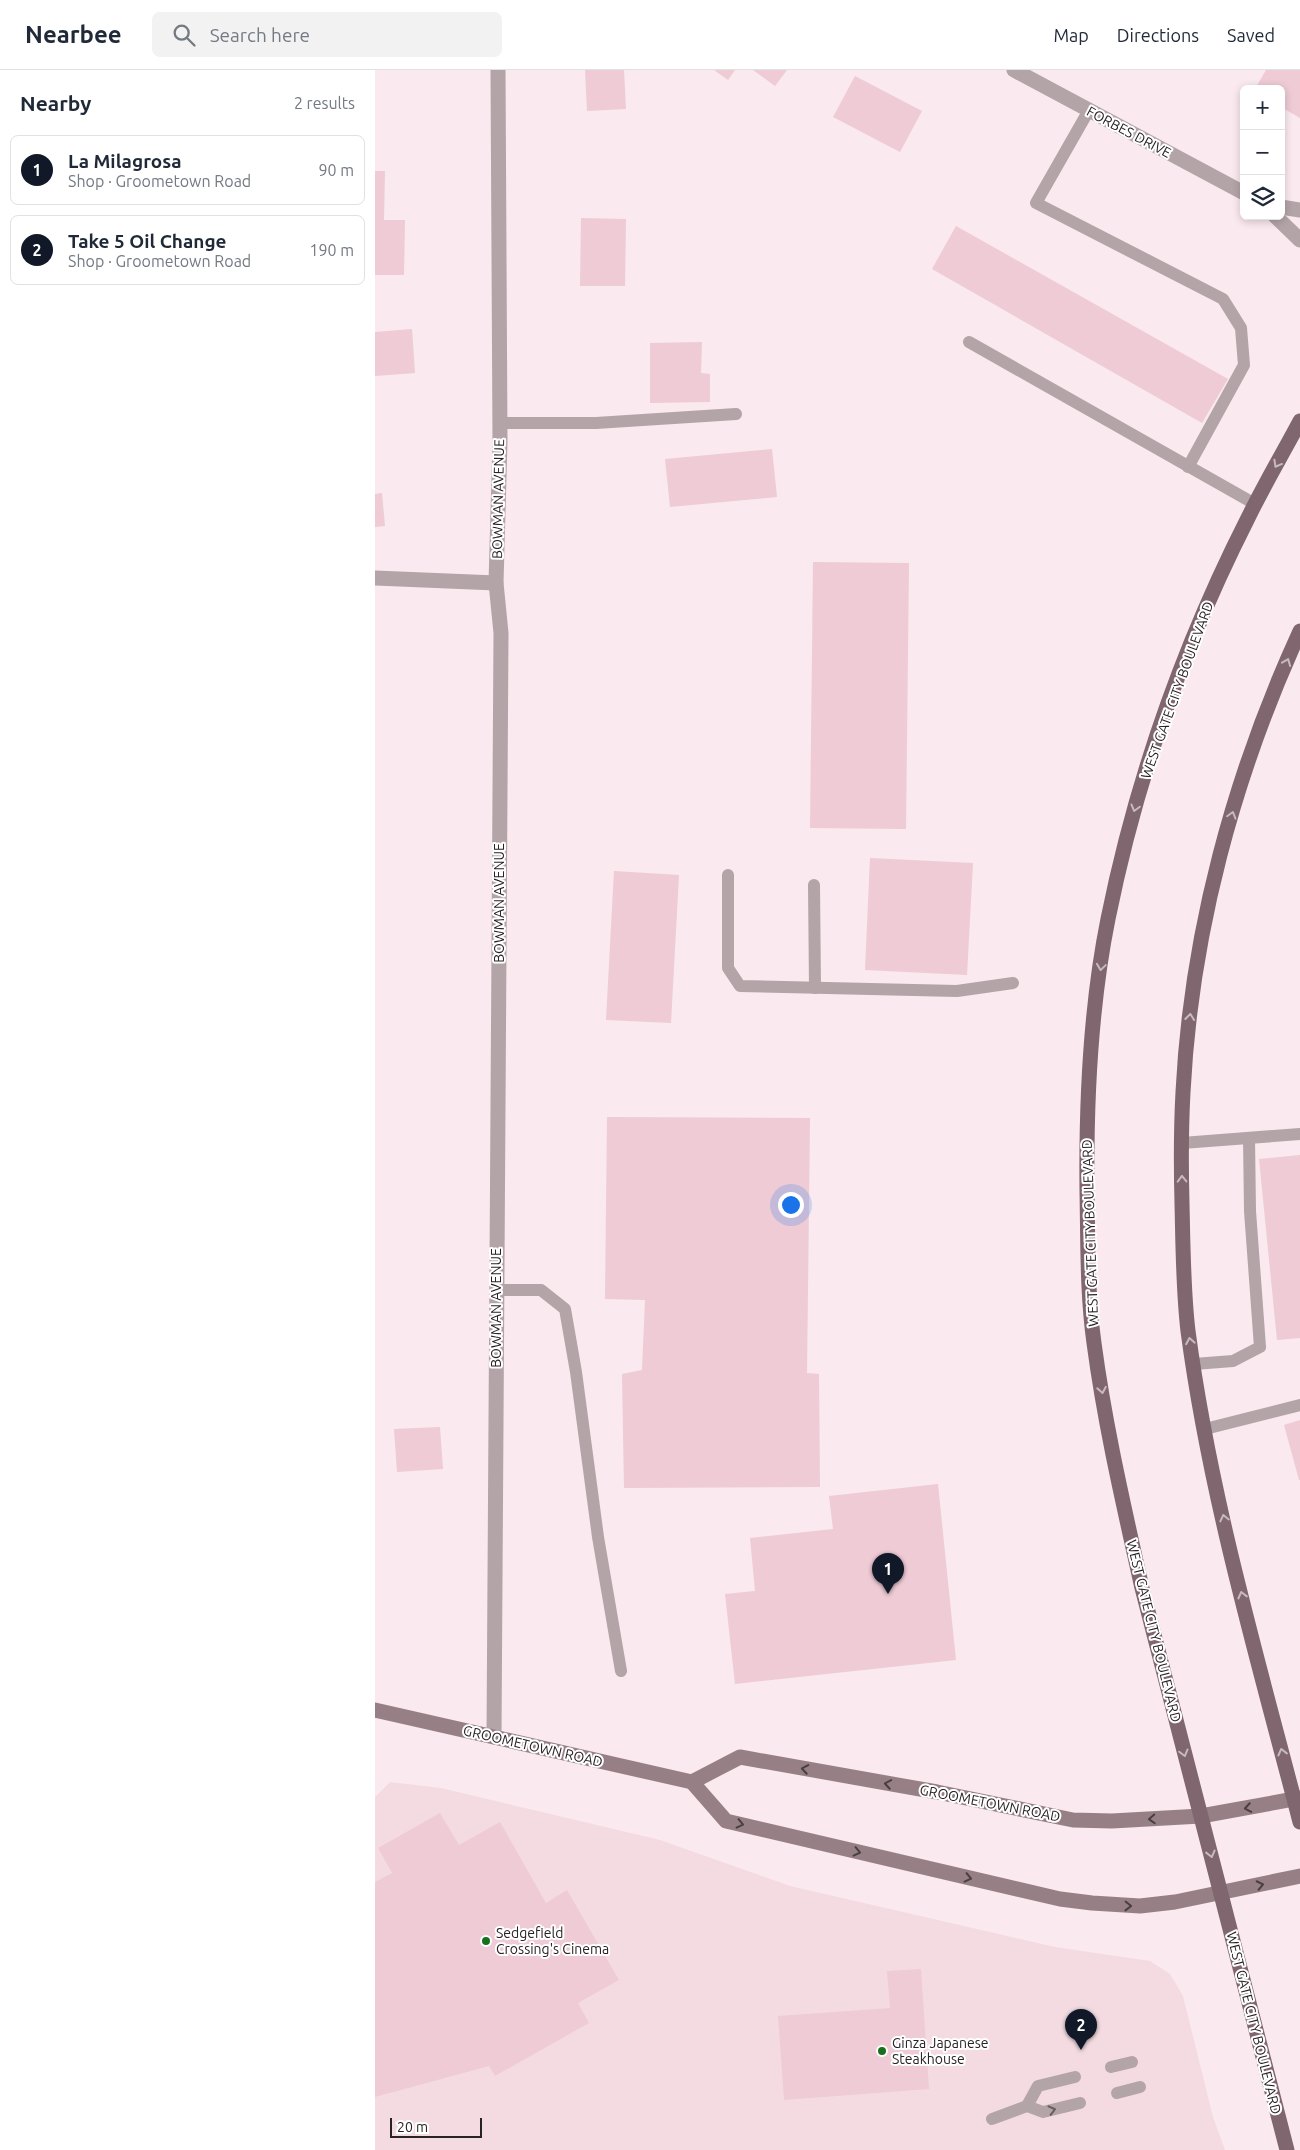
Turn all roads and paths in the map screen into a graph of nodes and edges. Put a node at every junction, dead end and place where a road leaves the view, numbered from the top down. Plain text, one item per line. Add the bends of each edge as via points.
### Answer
1 (498, 70) edge
2 (1015, 70) edge
3 (1089, 110) junction
4 (1240, 191) edge
5 (1285, 208) edge
6 (1300, 210) edge
7 (1279, 220) edge
8 (1300, 240) edge
9 (969, 342) dead end
10 (736, 414) dead end
11 (1300, 421) edge
12 (500, 423) junction
13 (1188, 467) junction
14 (1255, 504) junction
15 (375, 578) edge
16 (496, 584) junction
17 (1299, 631) edge
18 (728, 875) dead end
19 (813, 885) dead end
20 (1013, 983) dead end
21 (815, 988) junction
22 (1300, 1134) edge
23 (1249, 1138) junction
24 (1182, 1142) junction
25 (496, 1290) junction
26 (1194, 1364) junction
27 (1300, 1405) edge
28 (1205, 1429) junction
29 (621, 1671) dead end
30 (375, 1710) edge
31 (494, 1737) junction
32 (692, 1782) junction
33 (1297, 1799) edge
34 (1201, 1816) junction
35 (1300, 1822) edge
36 (1300, 1876) edge
37 (1220, 1893) junction
38 (1133, 2062) dead end
39 (1111, 2067) dead end
40 (1075, 2077) dead end
41 (1140, 2087) dead end
42 (1117, 2093) dead end
43 (1080, 2103) dead end
44 (1027, 2106) junction
45 (992, 2119) dead end
46 (1287, 2150) edge

1 - 12 street, BOWMAN AVENUE
2 - 3 street, FORBES DRIVE
3 - 4 street, FORBES DRIVE
3 - 13 lane via 1036,203 1223,299 1241,328 1244,365
5 - 6 street
7 - 8 street
9 - 13 lane
10 - 12 lane via 596,423
11 -> 14 main road, WEST GATE CITY BOULEVARD
12 - 16 street, BOWMAN AVENUE
13 - 14 lane
14 -> 34 main road, WEST GATE CITY BOULEVARD via 1211,598 1149,758 1108,921 1095,1006 1088,1088 1088,1257 1094,1342 1142,1588
15 - 16 street
16 - 25 street, BOWMAN AVENUE via 501,633
24 -> 17 main road via 1189,1017 1201,938 1243,777
18 - 21 lane via 728,968 740,986
19 - 21 lane
20 - 21 lane via 957,992
22 - 23 lane
23 - 24 lane
23 - 26 lane via 1250,1211 1260,1347 1233,1361
26 -> 24 main road via 1188,1330 1183,1252
25 - 29 lane via 541,1290 565,1309
25 - 31 street, BOWMAN AVENUE
26 - 28 main road
27 - 28 lane
33 -> 28 main road via 1234,1566
30 - 31 main road, GROOMETOWN ROAD
31 - 32 main road, GROOMETOWN ROAD
34 -> 32 main road, GROOMETOWN ROAD via 1073,1820 741,1757
32 -> 37 main road via 726,1821 1059,1899 1140,1906
33 -> 34 main road, GROOMETOWN ROAD
33 - 35 main road
34 -> 37 main road, WEST GATE CITY BOULEVARD
37 -> 36 main road
37 - 46 main road, WEST GATE CITY BOULEVARD
38 - 39 lane
40 - 44 lane via 1038,2086
41 - 42 lane
44 -> 43 lane via 1043,2112
44 - 45 lane

